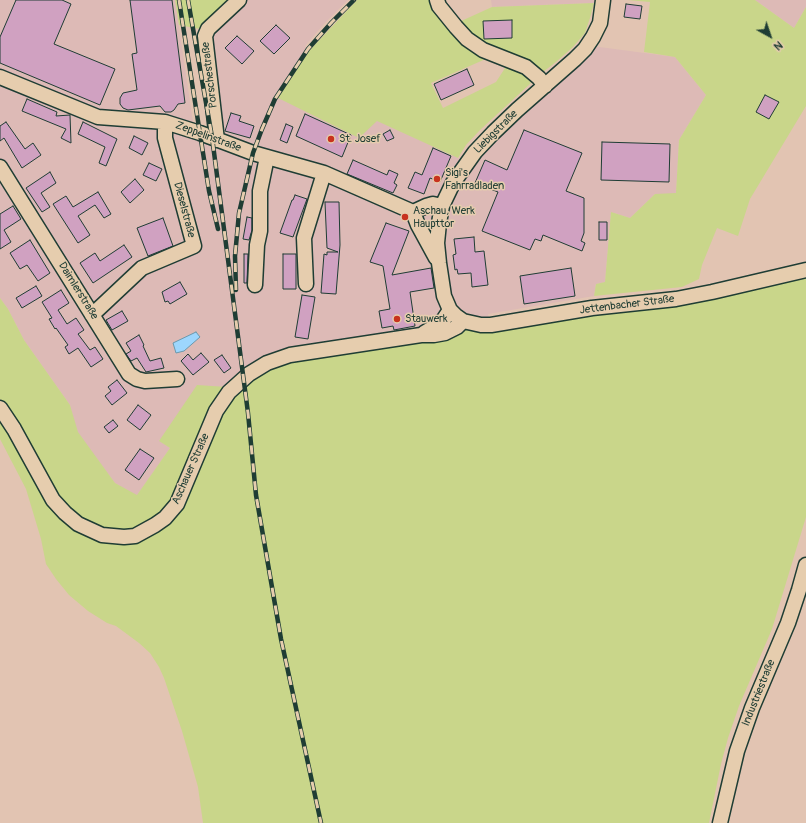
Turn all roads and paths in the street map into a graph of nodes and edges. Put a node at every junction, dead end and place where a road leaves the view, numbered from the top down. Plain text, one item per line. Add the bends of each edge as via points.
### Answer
1 (239, 0) edge
2 (437, 0) edge
3 (604, 0) edge
4 (0, 77) edge
5 (545, 86) junction
6 (165, 122) junction
7 (217, 140) junction
8 (267, 157) junction
9 (0, 167) edge
10 (324, 173) junction
11 (442, 206) junction
12 (413, 212) junction
13 (439, 263) junction
14 (806, 270) edge
15 (306, 284) dead end
16 (255, 285) dead end
17 (450, 310) junction
18 (92, 315) junction
19 (463, 321) junction
20 (421, 335) junction
21 (177, 379) dead end
22 (0, 408) edge
23 (806, 565) edge
24 (720, 823) edge

1 - 7 street, Porschestraße via 208,29 205,36
2 - 5 street via 439,6 467,39 483,50 526,67
3 - 5 street, Liebigstraße via 600,23 594,37 575,59
4 - 6 street, Zeppelinstraße via 98,117
5 - 11 street, Liebigstraße via 475,152 453,183
6 - 7 street, Zeppelinstraße
6 - 18 street, Dieselstraße via 165,138 194,246 142,268
7 - 8 street, Zeppelinstraße
8 - 10 street, Zeppelinstraße
8 - 16 street via 260,191 260,232
9 - 18 street, Daimlerstraße
10 - 12 street, Zeppelinstraße
10 - 15 street via 304,238
11 - 12 street via 433,204
11 - 13 street, Liebigstraße via 437,243
12 - 13 street
13 - 17 street, Liebigstraße via 444,296
14 - 19 street, Jettenbacher Straße via 676,299 592,308 491,325
17 - 19 street, Jettenbacher Straße
17 - 20 street, Aschauer Straße via 442,322
18 - 21 street, Daimlerstraße via 129,374 145,381
19 - 20 street, Aschauer Straße via 445,333
20 - 22 street, Aschauer Straße via 290,354 249,374 229,392 216,411 177,504 165,518 135,536 102,535 78,524 64,513 49,493
23 - 24 street, Industriestraße via 788,623 737,751

